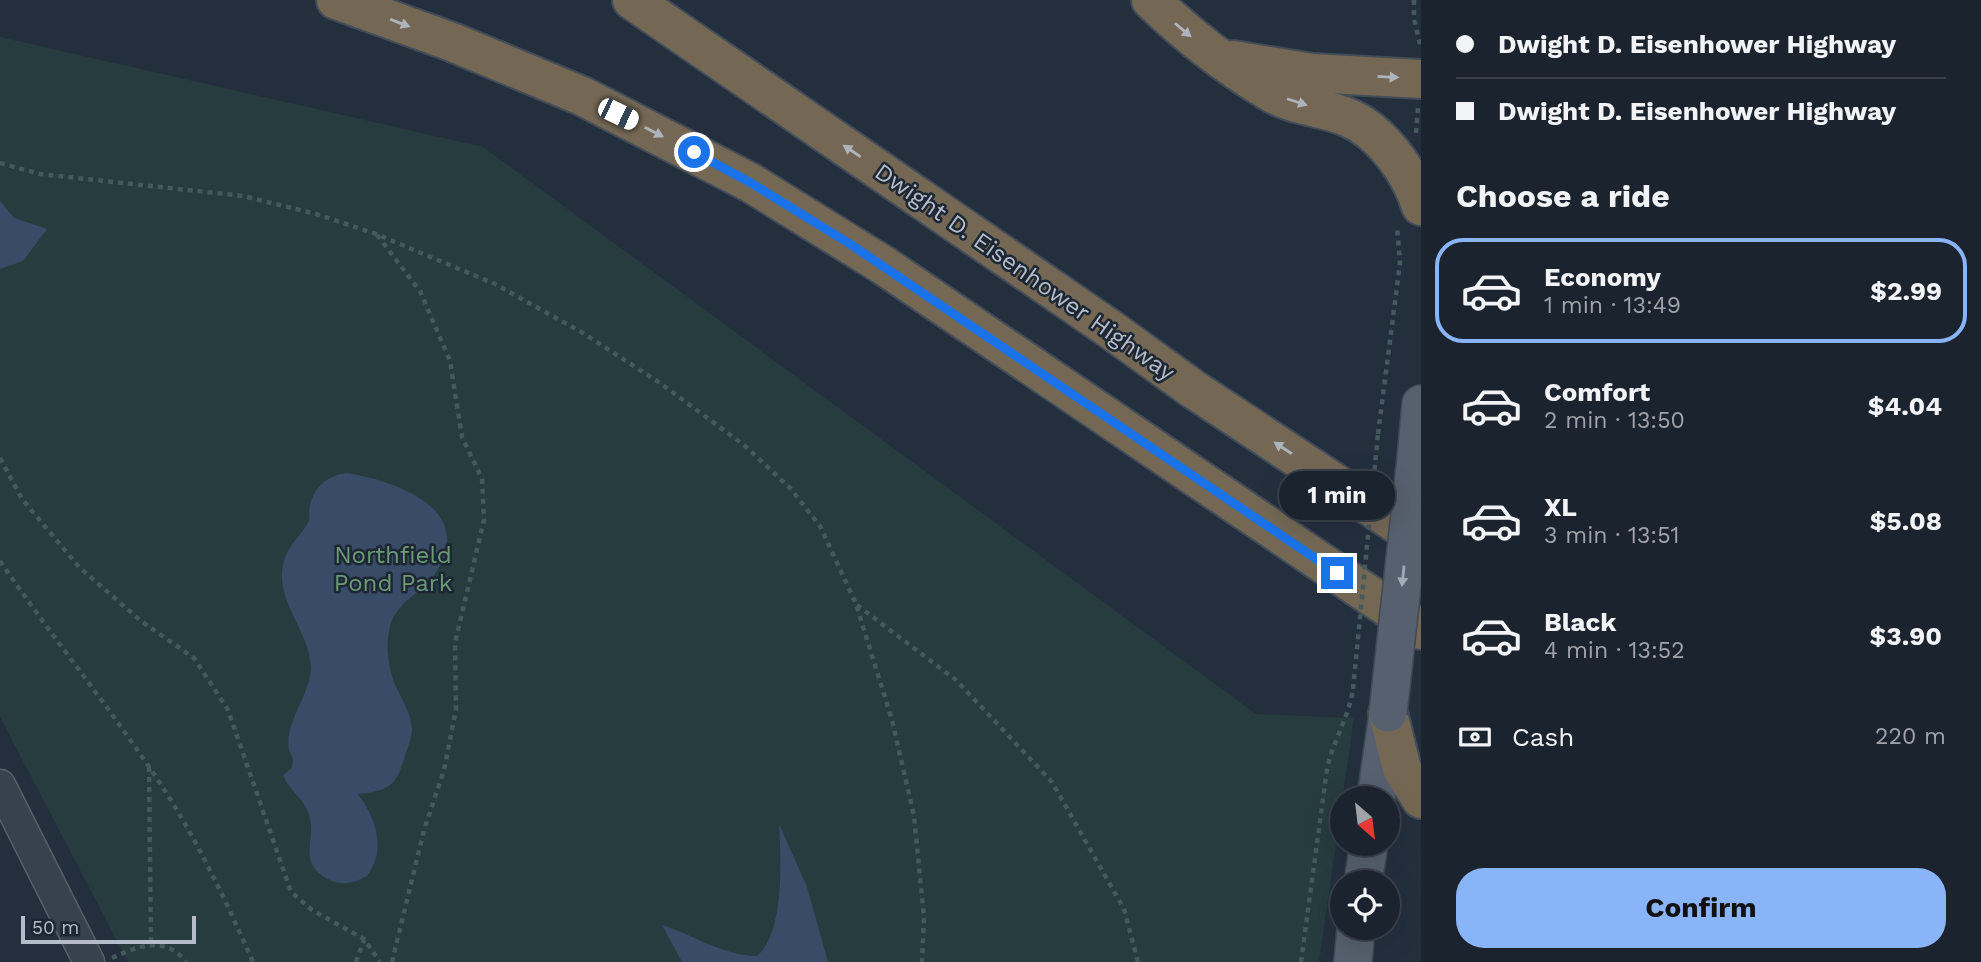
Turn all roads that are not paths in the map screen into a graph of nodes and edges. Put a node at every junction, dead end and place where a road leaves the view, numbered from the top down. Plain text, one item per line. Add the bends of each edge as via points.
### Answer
1 (335, 0) edge
2 (632, 0) edge
3 (668, 0) edge
4 (1151, 0) edge
5 (712, 55) junction
6 (1217, 56) junction
7 (1420, 92) edge
8 (1408, 215) edge
9 (1421, 404) edge
10 (1421, 540) edge
11 (1421, 630) edge
12 (1388, 713) junction
13 (0, 785) edge
14 (1378, 786) edge
15 (1421, 799) edge
16 (1355, 940) edge
17 (89, 962) edge
18 (1353, 962) edge

1 -> 11 highway via 548,81 751,183 894,272
2 - 5 highway, Dwight D. Eisenhower Highway
3 - 5 highway
4 -> 6 highway
10 -> 5 highway, Dwight D. Eisenhower Highway via 1193,389
6 -> 7 highway
6 -> 8 highway via 1273,94 1363,126 1407,176
9 -> 12 main road, bridge
12 - 14 main road
12 - 15 highway via 1402,769
13 - 17 street
16 - 18 main road

